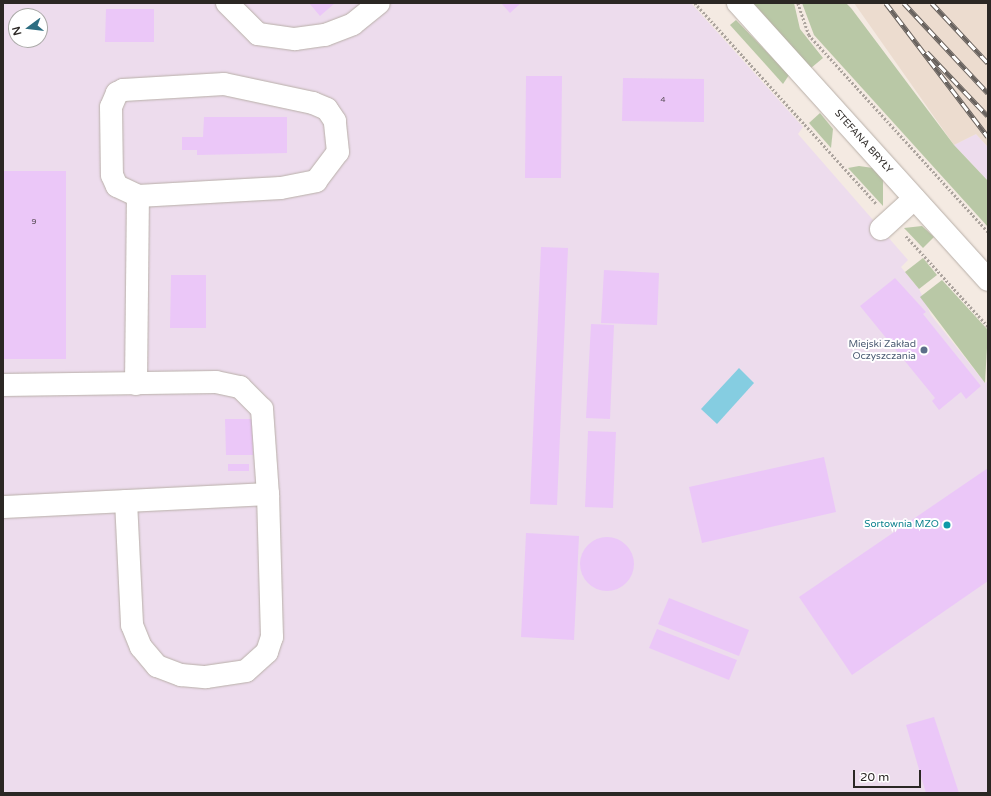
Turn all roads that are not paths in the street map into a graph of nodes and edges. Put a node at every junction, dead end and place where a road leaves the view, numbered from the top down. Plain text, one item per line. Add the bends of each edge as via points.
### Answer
1 (226, 3) edge
2 (379, 3) edge
3 (738, 3) edge
4 (138, 196) junction
5 (914, 199) junction
6 (886, 224) road end
7 (988, 280) edge
8 (136, 384) junction
9 (3, 385) edge
10 (268, 494) junction
11 (126, 501) junction
12 (3, 507) edge

1 - 2 street via 258,34 295,39 325,35 353,24
3 - 5 street, STEFANA BRYŁY
4 - 4 street via 273,189 316,181 338,152 335,121 327,109 313,103 224,84 123,90 118,93 111,107 112,175 117,186
4 - 8 street
5 - 6 street
5 - 7 street, STEFANA BRYŁY
8 - 9 street
8 - 10 street via 216,382 248,391 262,409 265,422
10 - 11 street
10 - 11 street via 272,637 267,652 246,671 206,677 182,675 157,666 140,647 132,625
11 - 12 street

